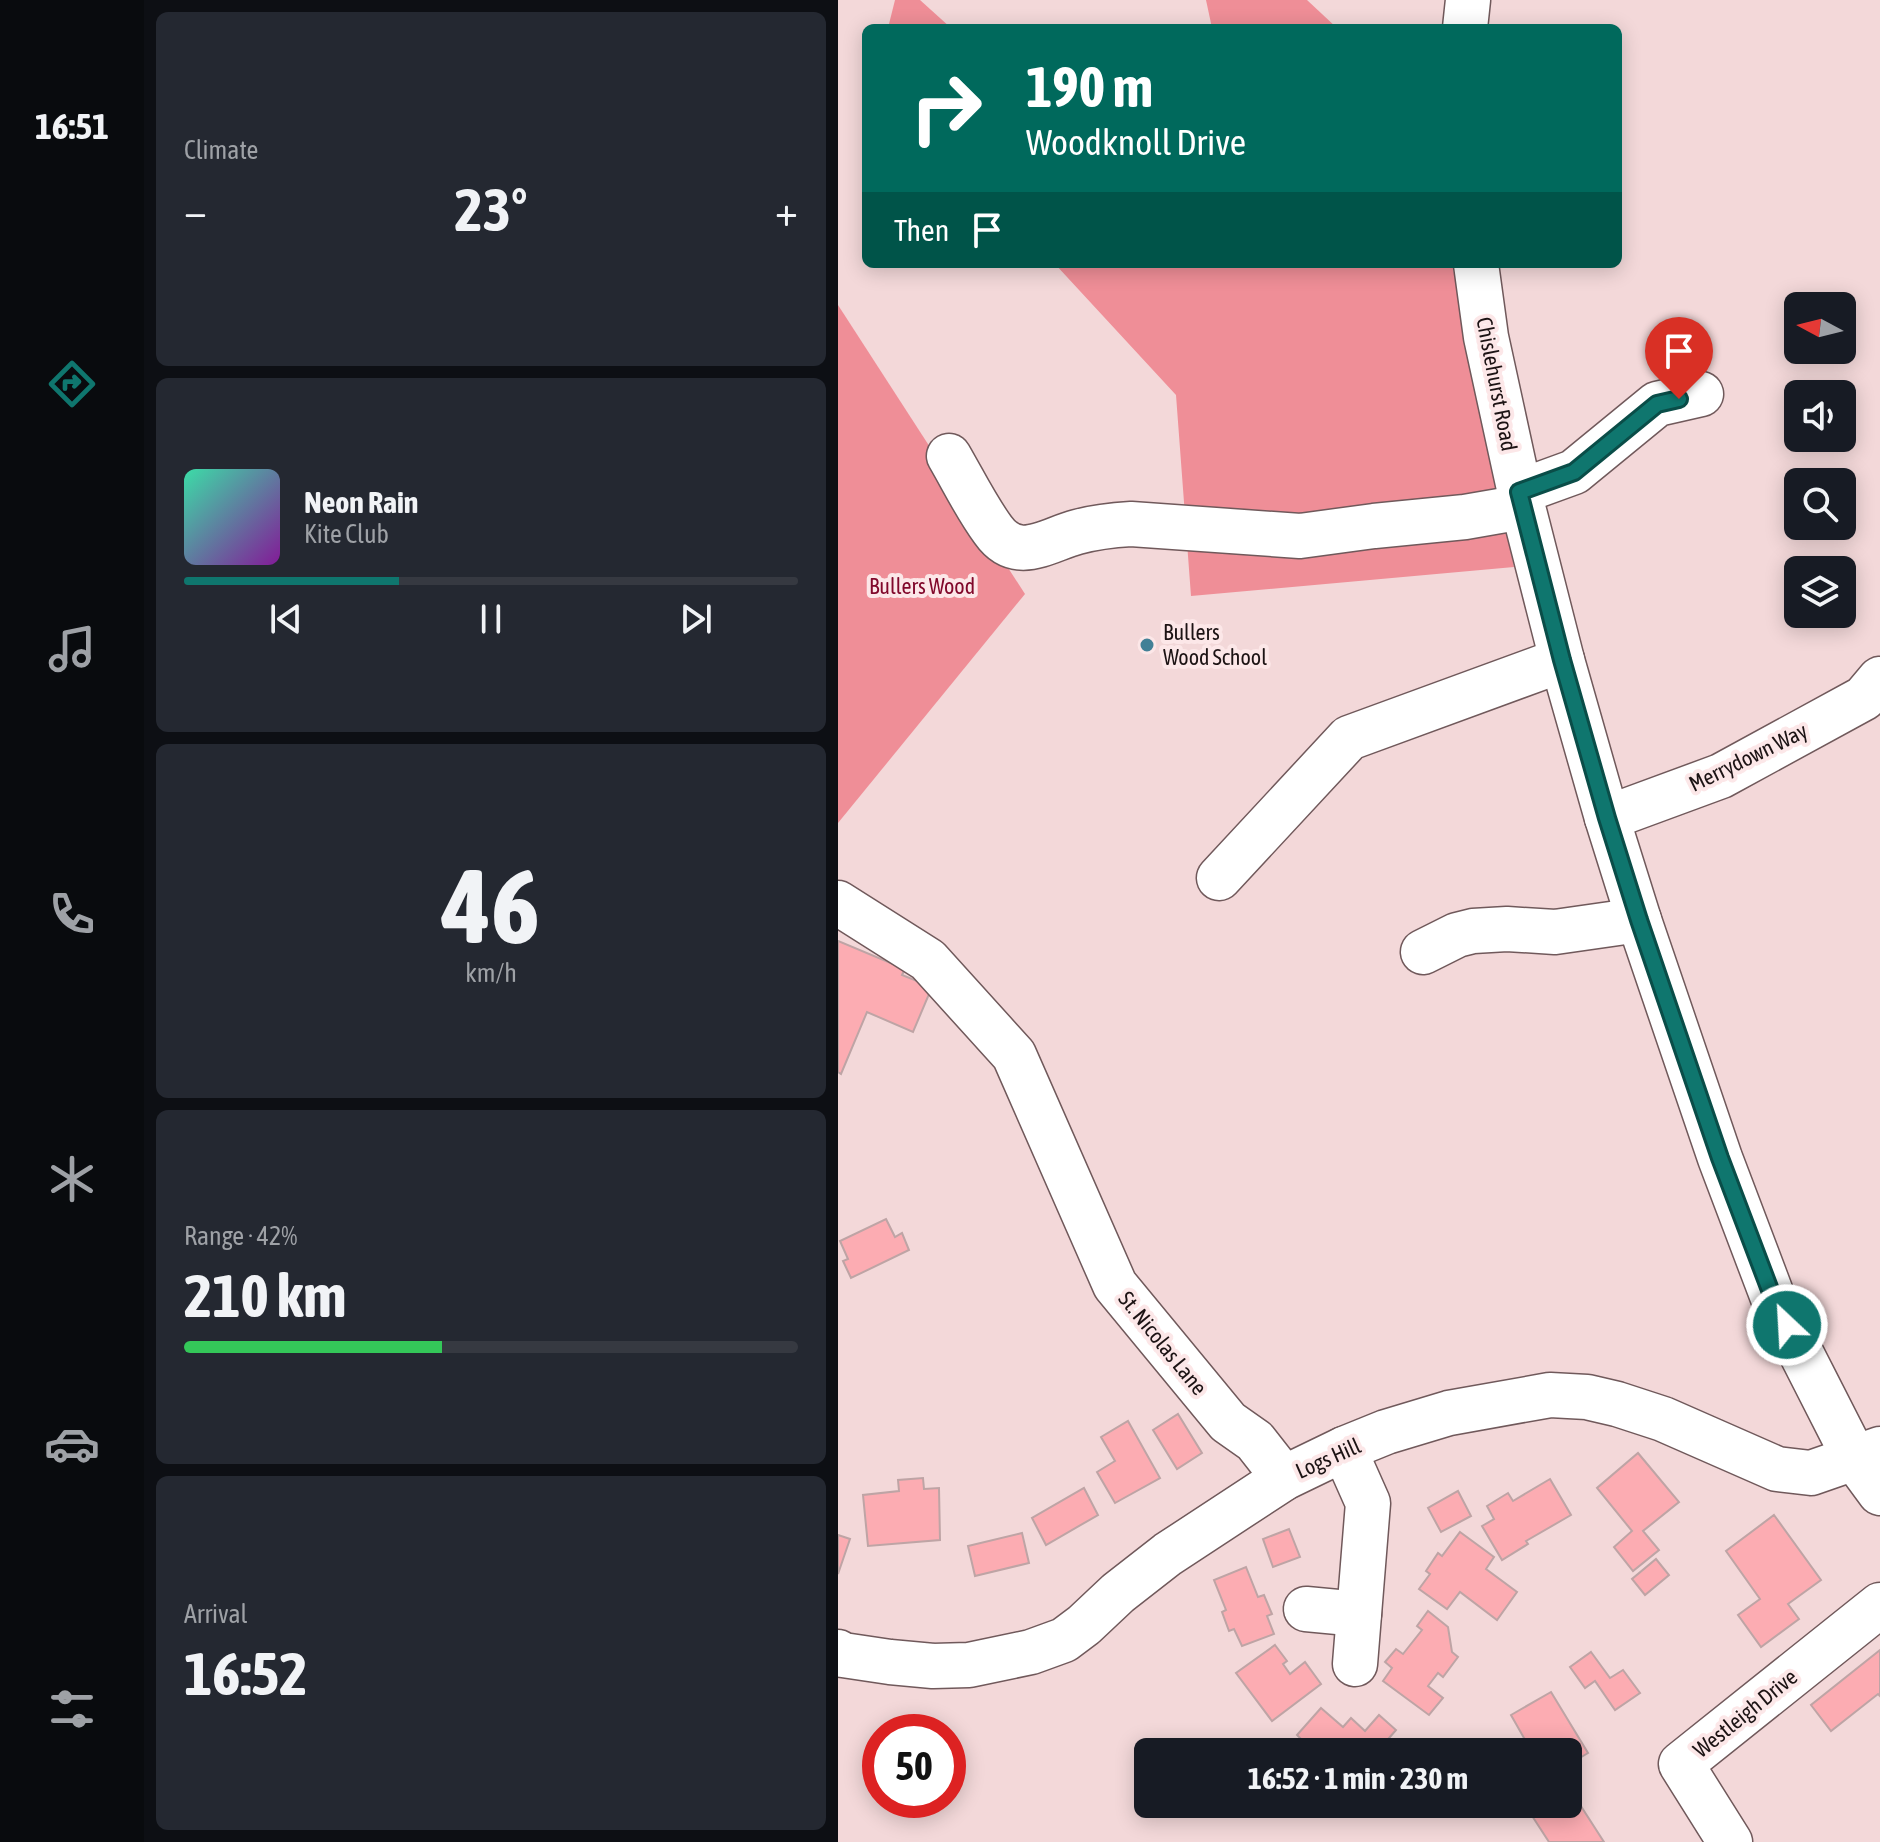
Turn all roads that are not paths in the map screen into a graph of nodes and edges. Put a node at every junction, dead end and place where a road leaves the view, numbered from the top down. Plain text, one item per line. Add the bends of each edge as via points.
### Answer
1 (1468, 0) edge
2 (1465, 24) edge
3 (1477, 268) edge
4 (1701, 394) dead end
5 (949, 456) dead end
6 (1521, 499) junction
7 (1562, 660) junction
8 (1880, 679) edge
9 (1607, 818) junction
10 (1219, 878) dead end
11 (838, 903) edge
12 (1639, 920) junction
13 (1423, 952) dead end
14 (1344, 1449) junction
15 (1872, 1467) edge
16 (1284, 1478) junction
17 (1880, 1605) edge
18 (1306, 1609) dead end
19 (1359, 1614) junction
20 (1355, 1664) dead end
21 (840, 1665) edge
22 (1730, 1842) edge

1 - 2 street
3 - 6 street, Chislehurst Road
4 - 6 street via 1657,404 1574,472
5 - 6 street via 994,532 1027,549 1106,526 1300,536 1465,517
6 - 7 street, Chislehurst Road
7 - 9 street, Chislehurst Road
7 - 10 street via 1349,738
8 - 9 street, Merrydown Way via 1864,698 1721,776
9 - 12 street, Chislehurst Road
11 - 16 street, St. Nicolas Lane via 928,960 1014,1055 1115,1285 1228,1422 1255,1441
12 - 13 street via 1555,932 1473,931
12 - 15 street, Chislehurst Road via 1773,1298
14 - 15 street, Logs Hill via 1449,1413 1550,1395 1587,1397 1651,1415 1777,1469 1811,1473
14 - 16 street, Logs Hill
14 - 19 street via 1368,1503
16 - 21 street, Logs Hill via 1168,1554 1064,1640 969,1665
17 - 22 street, Westleigh Drive via 1681,1764
18 - 19 street
19 - 20 street

